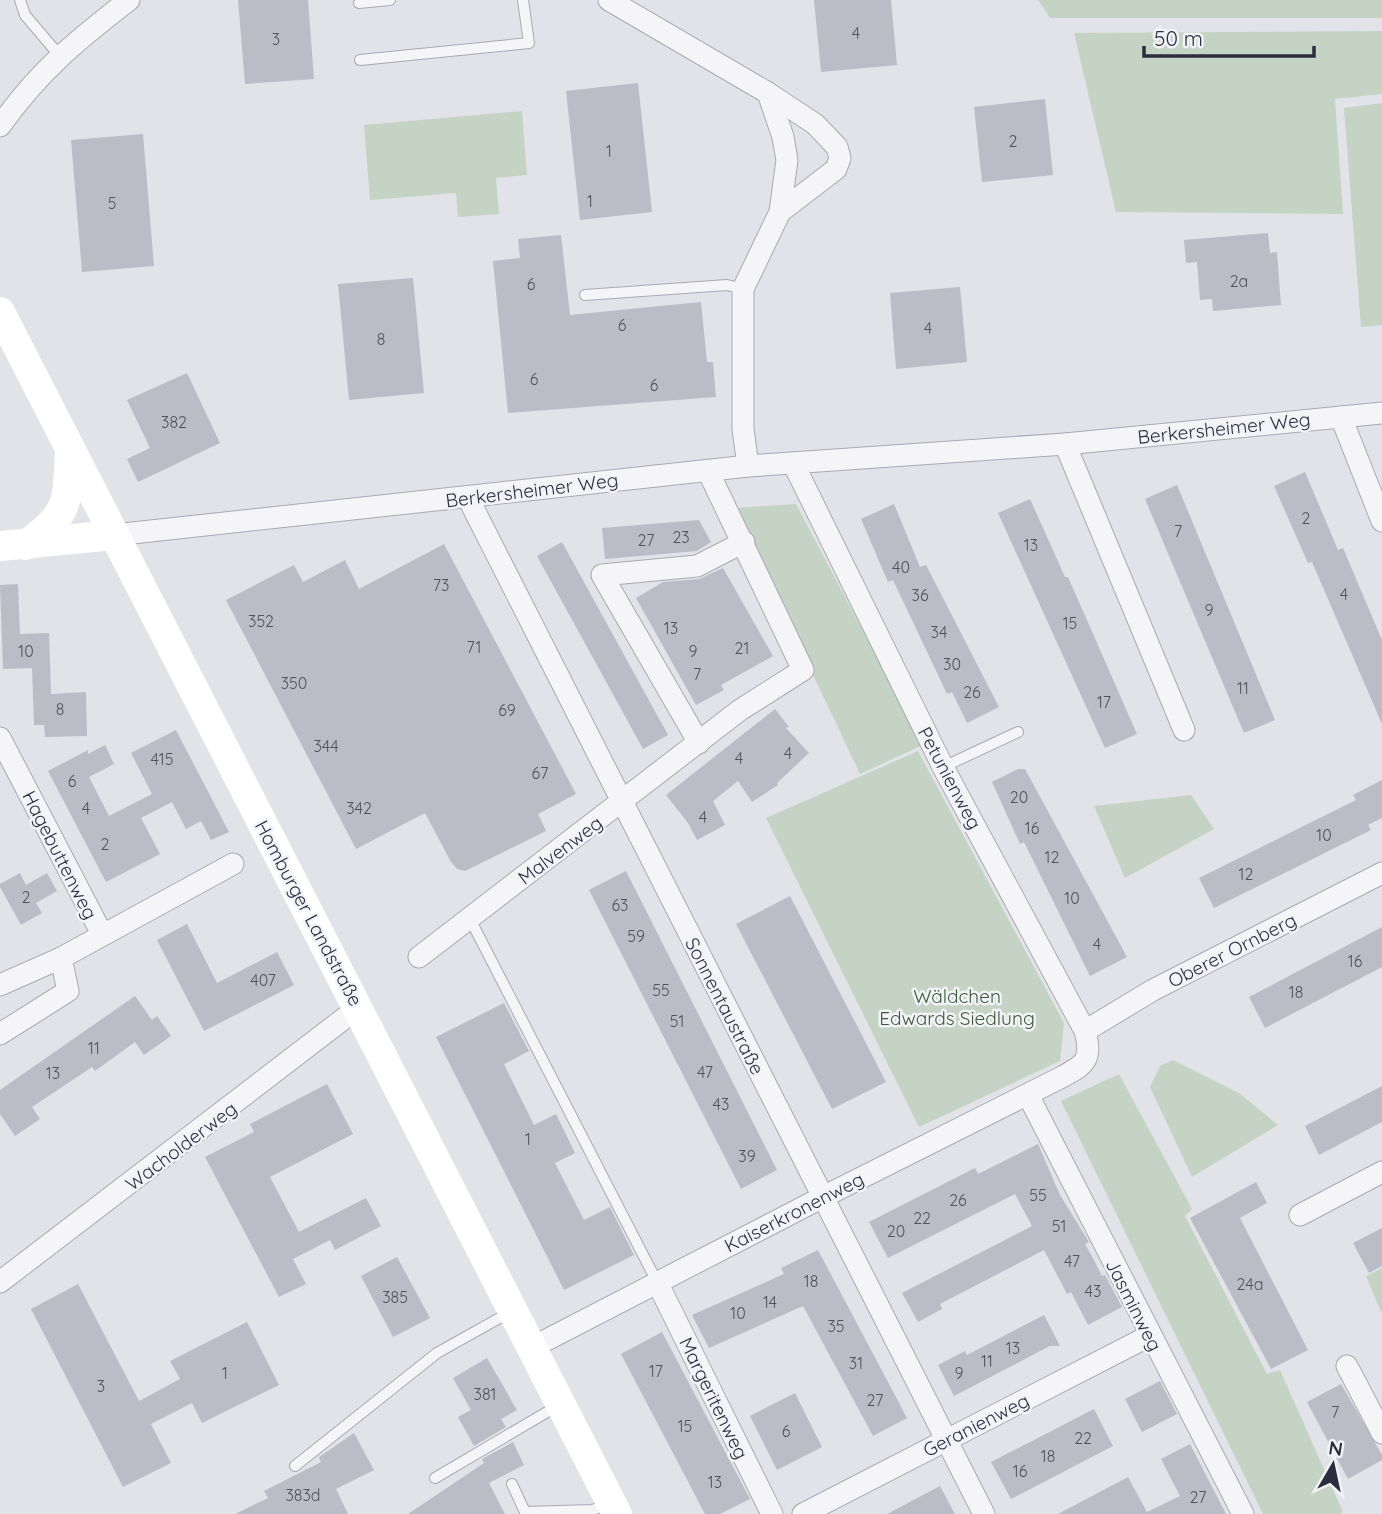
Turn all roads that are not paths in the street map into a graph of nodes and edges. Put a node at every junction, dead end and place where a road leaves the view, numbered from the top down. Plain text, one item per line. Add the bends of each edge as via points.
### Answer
1 (20, 0) edge
2 (129, 0) edge
3 (390, 0) edge
4 (523, 0) edge
5 (609, 0) edge
6 (359, 3) dead end
7 (59, 55) junction
8 (360, 60) dead end
9 (768, 93) junction
10 (0, 126) edge
11 (780, 212) junction
12 (743, 289) junction
13 (585, 295) dead end
14 (0, 312) edge
15 (1382, 412) edge
16 (1341, 417) junction
17 (1065, 444) junction
18 (70, 451) junction
19 (793, 463) junction
20 (748, 466) junction
21 (708, 471) junction
22 (468, 498) junction
23 (1382, 521) edge
24 (114, 535) junction
25 (744, 542) junction
26 (13, 546) edge
27 (1184, 730) dead end
28 (1018, 732) dead end
29 (1, 740) edge
30 (699, 743) junction
31 (943, 767) junction
32 (622, 802) junction
33 (233, 864) dead end
34 (1382, 873) edge
35 (470, 919) junction
36 (102, 934) junction
37 (61, 957) junction
38 (419, 957) dead end
39 (0, 985) edge
40 (359, 1007) junction
41 (1085, 1031) junction
42 (0, 1034) edge
43 (1028, 1095) junction
44 (1382, 1172) edge
45 (821, 1198) junction
46 (1300, 1215) dead end
47 (0, 1282) edge
48 (657, 1282) junction
49 (512, 1311) junction
50 (1149, 1336) junction
51 (531, 1348) junction
52 (1347, 1366) dead end
53 (561, 1405) junction
54 (1382, 1433) edge
55 (946, 1440) junction
56 (295, 1466) dead end
57 (435, 1478) dead end
58 (512, 1484) dead end
59 (614, 1508) edge
60 (772, 1514) edge
61 (803, 1514) edge
62 (984, 1514) edge
63 (1243, 1514) edge

1 - 7 lane via 25,15
2 - 7 street
3 - 6 lane
4 - 8 lane via 529,43
5 - 9 street
7 - 10 street
9 - 11 street via 787,160
9 - 11 street via 815,124 837,146 840,158 836,169
11 - 12 street
12 - 13 lane via 727,285
12 - 20 street via 743,429
14 - 18 street, Homburger Landstraße
15 - 16 street, Berkersheimer Weg
16 - 17 street, Berkersheimer Weg
16 - 23 street
17 - 19 street, Berkersheimer Weg
17 - 27 street
18 - 24 street, Homburger Landstraße
18 - 26 street via 64,509 52,526
19 - 20 street, Berkersheimer Weg
19 - 31 street, Petunienweg
20 - 21 street, Berkersheimer Weg
21 - 22 street, Berkersheimer Weg
21 - 25 street, Malvenweg
22 - 24 street, Berkersheimer Weg
22 - 32 street, Sonnentaustraße
24 - 26 street, Berkersheimer Weg
24 - 40 street, Homburger Landstraße
25 - 30 street, Malvenweg via 803,670
25 - 30 street via 697,566 602,575
28 - 31 lane
29 - 36 street, Hagebuttenweg
30 - 32 street, Malvenweg
31 - 41 street, Petunienweg
32 - 35 street, Malvenweg
32 - 45 street, Sonnentaustraße
33 - 36 street
34 - 41 street, Oberer Ornberg via 1153,990
35 - 38 street, Malvenweg
35 - 48 lane
36 - 37 street
37 - 39 street
37 - 42 street via 68,991
40 - 47 street, Wacholderweg
40 - 49 street, Homburger Landstraße
41 - 43 street, Kaiserkronenweg via 1090,1050 1083,1065
43 - 45 street, Kaiserkronenweg
43 - 50 street, Jasminweg
44 - 46 street
45 - 48 street, Kaiserkronenweg
45 - 55 street, Sonnentaustraße
48 - 51 street, Kaiserkronenweg
48 - 60 street, Margeritenweg
49 - 51 street, Homburger Landstraße
49 - 56 lane via 437,1353
50 - 55 street, Geranienweg
50 - 63 street, Jasminweg
51 - 53 street, Homburger Landstraße
52 - 54 street
53 - 57 lane
53 - 59 street, Homburger Landstraße
55 - 61 street, Geranienweg
55 - 62 street, Sonnentaustraße
58 - 59 lane via 526,1511

